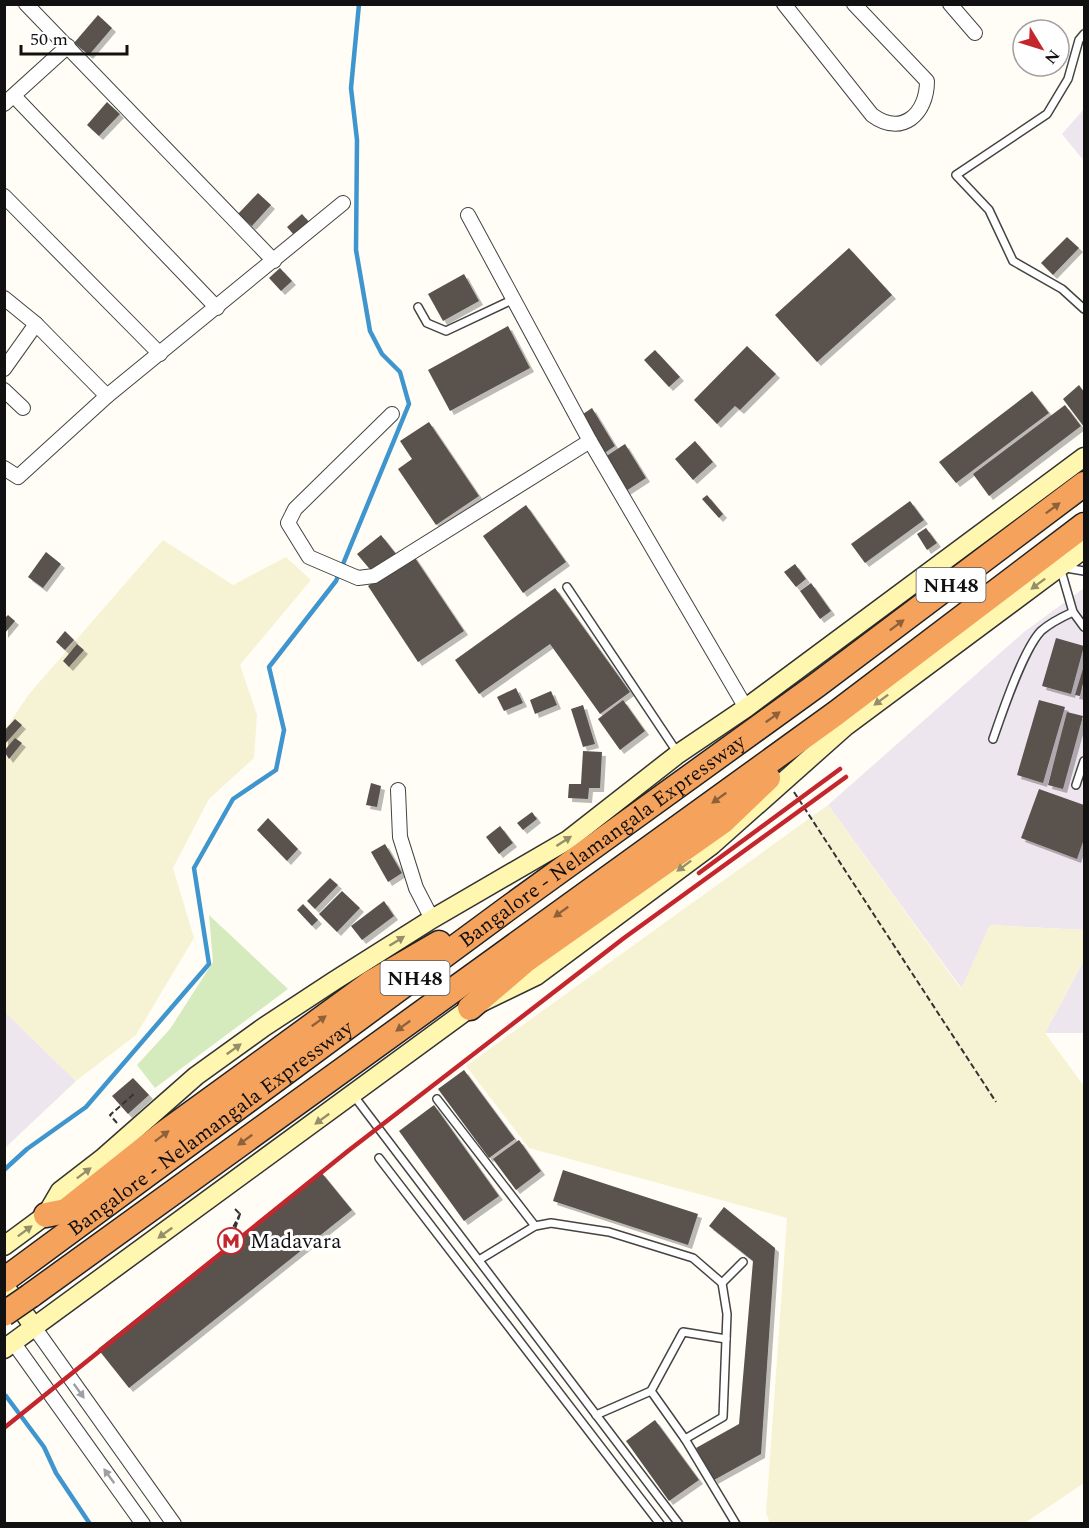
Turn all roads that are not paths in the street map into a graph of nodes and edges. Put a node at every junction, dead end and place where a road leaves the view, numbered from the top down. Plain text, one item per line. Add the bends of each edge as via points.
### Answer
1 (26, 4) edge
2 (784, 4) edge
3 (854, 4) edge
4 (950, 4) edge
5 (975, 33) dead end
6 (1084, 34) edge
7 (68, 46) junction
8 (9, 100) edge
9 (4, 196) edge
10 (343, 203) dead end
11 (468, 215) dead end
12 (274, 261) junction
13 (4, 298) edge
14 (514, 299) junction
15 (418, 307) dead end
16 (217, 308) junction
17 (1084, 309) edge
18 (36, 324) junction
19 (160, 354) junction
20 (4, 369) edge
21 (4, 390) edge
22 (107, 396) junction
23 (23, 408) dead end
24 (392, 414) dead end
25 (590, 441) junction
26 (1084, 457) edge
27 (4, 468) edge
28 (1084, 484) edge
29 (1084, 525) edge
30 (1084, 549) edge
31 (1060, 567) junction
32 (1084, 571) edge
33 (567, 587) dead end
34 (1073, 612) junction
35 (1084, 627) edge
36 (746, 708) junction
37 (835, 714) junction
38 (993, 739) dead end
39 (678, 754) junction
40 (1084, 761) edge
41 (1076, 785) dead end
42 (398, 790) dead end
43 (507, 909) junction
44 (432, 919) junction
45 (470, 1008) junction
46 (354, 1096) junction
47 (437, 1099) dead end
48 (379, 1158) dead end
49 (46, 1215) junction
50 (535, 1226) junction
51 (4, 1246) edge
52 (479, 1260) junction
53 (743, 1262) dead end
54 (8, 1279) edge
55 (722, 1282) junction
56 (4, 1314) edge
57 (34, 1327) junction
58 (726, 1339) junction
59 (7, 1340) edge
60 (651, 1391) junction
61 (596, 1415) junction
62 (685, 1439) junction
63 (143, 1524) edge
64 (174, 1524) edge
65 (660, 1524) edge
66 (679, 1524) edge
67 (736, 1524) edge

1 - 7 street
2 - 3 street via 872,116 884,124 909,120 927,94 927,81
4 - 5 street
6 - 17 lane via 1068,79 1047,114 956,175 988,210 1013,261 1062,289
7 - 8 street
7 - 12 street
8 - 16 street
9 - 19 street
10 - 12 street
11 - 14 street
12 - 16 street
13 - 18 street
14 - 15 lane via 446,331 428,323
14 - 25 street
16 - 19 street
18 - 20 street
18 - 22 street
19 - 22 street
21 - 23 street
22 - 27 street via 18,477
24 - 25 street via 295,509 288,523 309,557 358,578 374,576
25 - 36 street
26 - 36 street
43 -> 28 highway, Bangalore - Nelamangala Expressway / NH48 via 817,686
29 - 37 highway, Bangalore - Nelamangala Expressway / NH48
30 - 31 street
31 - 32 lane
31 - 34 lane
31 -> 45 street via 846,726 712,845 536,976
33 - 39 lane
34 - 35 lane
34 - 38 lane via 1040,633 1008,696
36 - 39 street
37 - 45 highway via 722,822 526,960
37 -> 56 highway, Bangalore - Nelamangala Expressway / NH48, bridge
44 -> 39 street via 568,840
40 - 41 lane
42 - 44 street via 400,837 416,888
49 -> 43 highway via 66,1211 163,1134 372,982
43 - 54 highway, Bangalore - Nelamangala Expressway / NH48
49 -> 44 street via 60,1191 196,1076 264,1027
45 - 46 street
46 - 52 lane
46 -> 57 street
47 - 50 lane
48 - 65 lane
51 -> 49 street
50 - 52 lane
50 - 55 lane via 551,1223 609,1232 693,1258
52 - 61 lane
53 - 55 lane
54 - 57 street
55 - 58 lane
57 - 59 street
57 -> 64 street
58 - 60 lane via 683,1332
58 - 62 lane via 723,1417
63 -> 59 street
60 - 61 lane
60 - 62 lane
61 - 66 lane
62 - 67 lane

